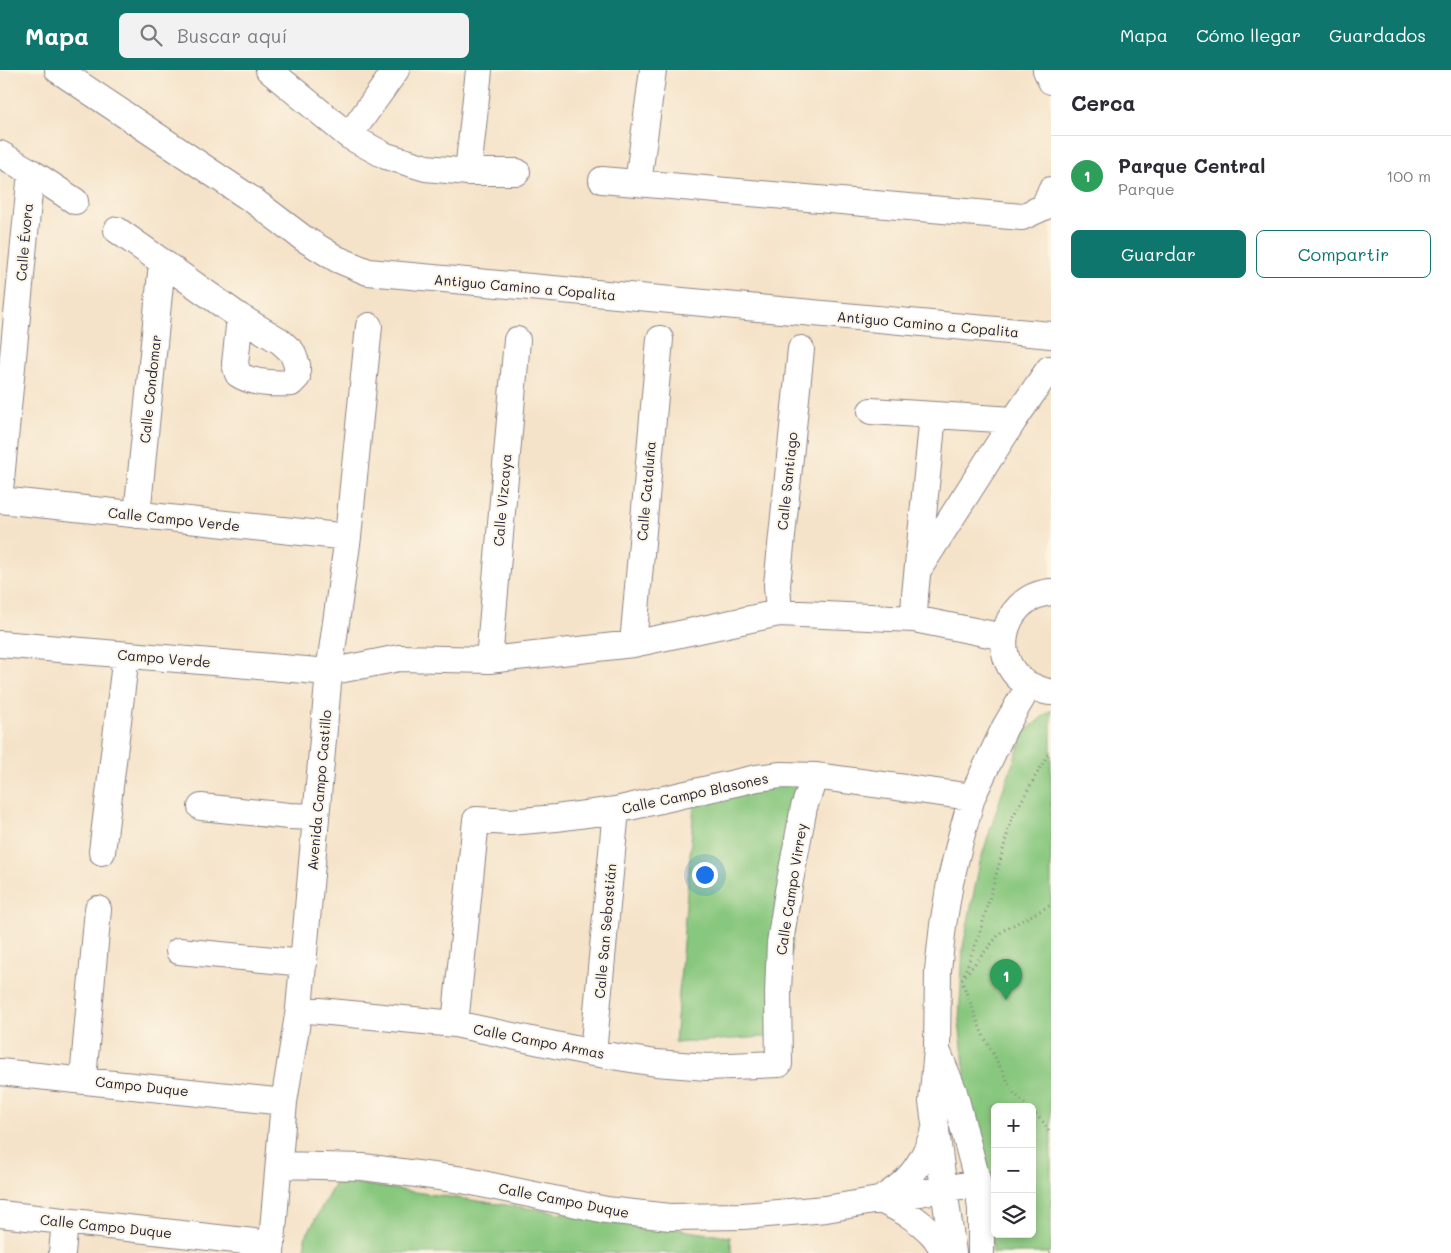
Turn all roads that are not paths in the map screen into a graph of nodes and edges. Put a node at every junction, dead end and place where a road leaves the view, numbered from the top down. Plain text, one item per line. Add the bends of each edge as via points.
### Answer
1 (58, 70) edge
2 (269, 70) edge
3 (396, 70) edge
4 (479, 70) edge
5 (653, 70) edge
6 (1046, 70) edge
7 (1051, 81) edge
8 (349, 136) junction
9 (0, 154) edge
10 (31, 172) junction
11 (468, 172) junction
12 (518, 172) dead end
13 (602, 180) dead end
14 (638, 183) junction
15 (1051, 190) edge
16 (75, 201) dead end
17 (117, 230) dead end
18 (162, 263) junction
19 (240, 317) dead end
20 (369, 326) dead end
21 (1051, 335) edge
22 (660, 339) dead end
23 (517, 340) dead end
24 (801, 349) dead end
25 (1049, 369) dead end
26 (871, 410) dead end
27 (933, 415) junction
28 (1014, 420) junction
29 (0, 490) edge
30 (0, 500) edge
31 (137, 515) junction
32 (348, 537) junction
33 (918, 570) junction
34 (1051, 592) edge
35 (779, 613) junction
36 (914, 619) junction
37 (1004, 637) junction
38 (0, 644) edge
39 (632, 644) junction
40 (126, 655) junction
41 (489, 660) junction
42 (329, 672) junction
43 (1040, 689) edge
44 (815, 776) junction
45 (972, 797) junction
46 (201, 807) dead end
47 (616, 810) junction
48 (316, 817) junction
49 (102, 852) dead end
50 (98, 909) dead end
51 (179, 951) dead end
52 (304, 963) junction
53 (299, 1010) junction
54 (455, 1024) junction
55 (937, 1050) junction
56 (593, 1053) junction
57 (779, 1064) joint
58 (0, 1072) edge
59 (82, 1080) junction
60 (284, 1102) junction
61 (936, 1128) junction
62 (279, 1165) junction
63 (978, 1183) junction
64 (944, 1188) junction
65 (880, 1200) junction
66 (0, 1214) edge
67 (65, 1221) junction
68 (272, 1249) edge
69 (62, 1253) edge
70 (945, 1253) edge
71 (953, 1253) edge
72 (981, 1253) edge

1 - 21 street, Antiguo Camino a Copalita via 254,201 303,238 337,259 368,272
2 - 8 street
3 - 8 street
4 - 11 street
5 - 14 street
6 - 7 street
8 - 11 street via 386,156 426,168
9 - 10 street
10 - 16 street
10 - 29 street, Calle Évora
11 - 12 street
13 - 14 street
14 - 15 street via 1022,217 1044,207
17 - 18 street
18 - 19 street
18 - 31 street, Calle Condomar
20 - 32 street, Avenida Campo Castillo
22 - 39 street, Calle Cataluña
23 - 41 street, Calle Vizcaya
24 - 35 street, Calle Santiago via 777,585
25 - 28 street
26 - 27 street
27 - 28 street
27 - 33 street
28 - 33 street
30 - 31 street, Calle Campo Verde
31 - 32 street, Calle Campo Verde
32 - 42 street, Avenida Campo Castillo
33 - 36 street
34 - 37 street via 1027,599 1016,609
35 - 36 street, Campo Verde
35 - 39 street, Campo Verde
36 - 37 street, Campo Verde
37 - 43 street via 1009,665 1018,677
38 - 40 street, Campo Verde
39 - 41 street, Campo Verde
40 - 42 street, Campo Verde
40 - 49 street
41 - 42 street, Campo Verde via 399,658
42 - 48 street, Avenida Campo Castillo
43 - 45 street via 1005,727
44 - 45 street, Calle Campo Blasones
44 - 47 street, Calle Campo Blasones via 757,778
44 - 57 street, Calle Campo Virrey via 804,807 780,944
45 - 55 street via 943,925 938,970
46 - 48 street
47 - 54 street, Calle Campo Blasones via 519,821 476,820
47 - 56 street, Calle San Sebastián
48 - 52 street, Avenida Campo Castillo
50 - 59 street
51 - 52 street
52 - 53 street, Avenida Campo Castillo
53 - 54 street, Calle Campo Armas
53 - 60 street, Avenida Campo Castillo
54 - 56 street, Calle Campo Armas
55 - 61 street via 932,1102
55 - 63 street via 954,1092
56 - 57 street, Calle Campo Armas via 707,1067
58 - 59 street, Campo Duque
59 - 60 street, Campo Duque
60 - 62 street, Avenida Campo Castillo
61 - 64 street
61 - 65 street, Calle Campo Duque via 925,1154 909,1178
62 - 65 street, Calle Campo Duque via 363,1167 464,1180 606,1210 670,1217 743,1216 826,1209
62 - 68 street, Avenida Campo Castillo
63 - 64 street, Calle Campo Duque
63 - 72 street
64 - 65 street, Calle Campo Duque
64 - 71 street
65 - 70 street via 917,1220 935,1236
66 - 67 street, Calle Campo Duque
67 - 68 street, Calle Campo Duque
67 - 69 street

